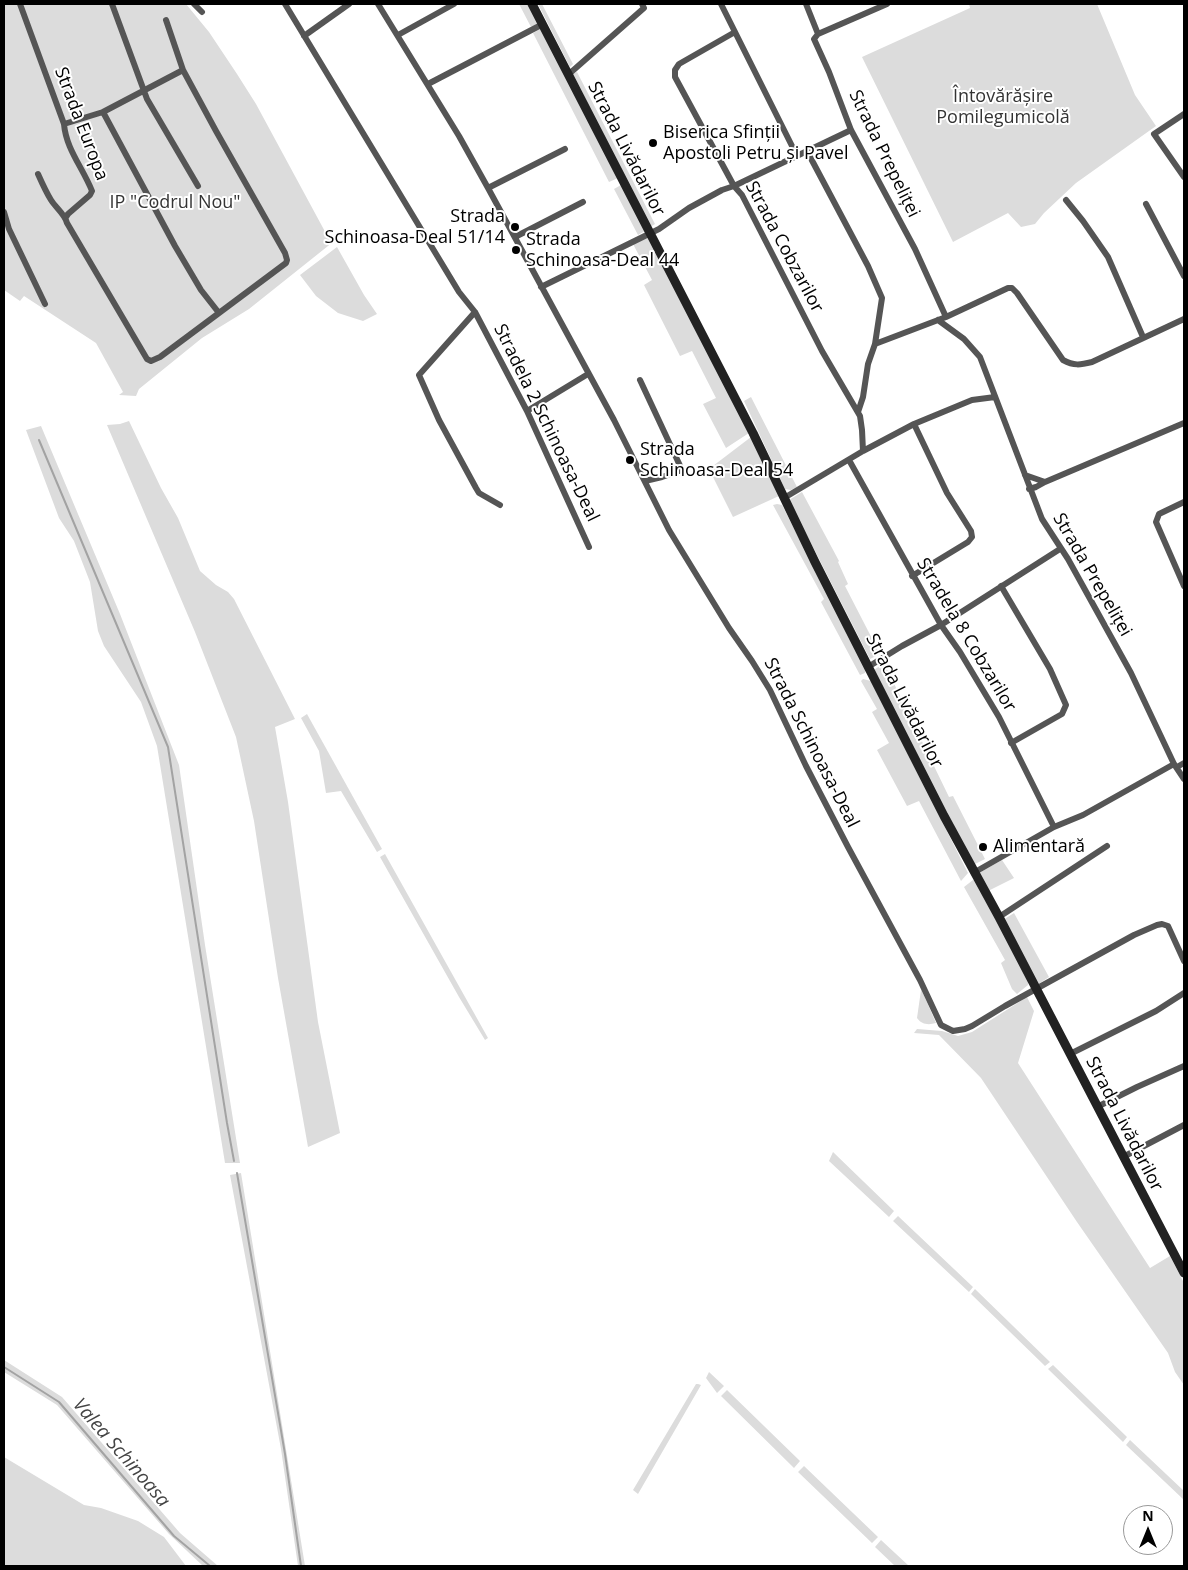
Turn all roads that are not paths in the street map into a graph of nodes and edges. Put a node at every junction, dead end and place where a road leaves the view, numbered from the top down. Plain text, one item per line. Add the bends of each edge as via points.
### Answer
1 (20, 4) edge
2 (112, 4) edge
3 (194, 4) edge
4 (285, 4) edge
5 (349, 4) edge
6 (378, 4) edge
7 (454, 4) edge
8 (532, 4) edge
9 (721, 4) edge
10 (806, 4) edge
11 (887, 4) edge
12 (645, 5) edge
13 (202, 12) dead end
14 (166, 20) dead end
15 (543, 24) junction
16 (735, 32) junction
17 (818, 34) junction
18 (398, 35) junction
19 (304, 36) junction
20 (183, 70) junction
21 (569, 74) junction
22 (428, 84) junction
23 (144, 90) junction
24 (102, 112) junction
25 (1184, 114) edge
26 (64, 124) junction
27 (851, 130) junction
28 (565, 149) dead end
29 (807, 151) junction
30 (797, 156) junction
31 (38, 174) dead end
32 (1184, 177) edge
33 (198, 186) dead end
34 (734, 186) junction
35 (488, 188) junction
36 (1066, 200) dead end
37 (583, 202) dead end
38 (1146, 204) dead end
39 (4, 212) edge
40 (66, 218) junction
41 (7, 229) edge
42 (650, 233) junction
43 (515, 237) junction
44 (1184, 276) edge
45 (541, 287) junction
46 (45, 304) dead end
47 (475, 312) junction
48 (219, 313) junction
49 (946, 317) junction
50 (1184, 319) edge
51 (938, 320) junction
52 (1143, 337) junction
53 (875, 344) junction
54 (588, 374) junction
55 (640, 380) dead end
56 (995, 397) junction
57 (527, 411) junction
58 (858, 412) junction
59 (1184, 423) edge
60 (914, 424) junction
61 (863, 451) junction
62 (849, 460) junction
63 (1025, 475) junction
64 (646, 481) junction
65 (1045, 482) junction
66 (1030, 489) junction
67 (784, 498) junction
68 (1184, 502) edge
69 (500, 506) dead end
70 (589, 547) dead end
71 (1060, 549) junction
72 (912, 576) junction
73 (1001, 586) junction
74 (1184, 586) edge
75 (941, 625) junction
76 (868, 667) junction
77 (1011, 743) junction
78 (1184, 763) edge
79 (1176, 766) junction
80 (1184, 779) edge
81 (1054, 827) junction
82 (1107, 846) dead end
83 (975, 872) junction
84 (999, 917) junction
85 (1184, 961) edge
86 (1036, 989) junction
87 (1184, 994) edge
88 (1070, 1054) junction
89 (1184, 1066) edge
90 (1097, 1107) junction
91 (1184, 1125) edge
92 (1123, 1157) junction
93 (1184, 1274) edge

1 - 26 street, Strada Europa
2 - 23 street
3 - 13 street
4 - 19 street, Stradela 2 Schinoasa-Deal
5 - 19 street
6 - 18 street, Strada Schinoasa-Deal
7 - 18 street
8 - 15 street, Strada Livădarilor
9 - 16 street
10 - 17 street, Strada Prepeliței
11 - 17 street
12 - 21 street
14 - 20 street
15 - 21 street, Strada Livădarilor
15 - 22 street
16 - 30 street
16 - 34 street, Strada Cobzarilor via 679,64 675,73
17 - 27 street, Strada Prepeliței via 814,39
18 - 22 street, Strada Schinoasa-Deal
19 - 47 street, Stradela 2 Schinoasa-Deal
20 - 23 street
20 - 48 street via 287,257 286,263
21 - 42 street, Strada Livădarilor
22 - 35 street, Strada Schinoasa-Deal
23 - 24 street
23 - 33 street
24 - 26 street
24 - 48 street via 175,246
25 - 32 street via 1154,134
26 - 40 street, Strada Europa via 69,147 92,191
27 - 29 street
27 - 49 street, Strada Prepeliței via 915,249
28 - 35 street
29 - 30 street
29 - 53 street via 881,293
30 - 34 street
31 - 40 street via 51,200
34 - 42 street via 689,208
34 - 58 street, Strada Cobzarilor via 742,195 822,351
35 - 43 street, Strada Schinoasa-Deal
36 - 52 street via 1108,257
37 - 43 street
38 - 44 street
39 - 41 street
40 - 48 street via 144,357 151,361 160,357
41 - 46 street
42 - 45 street
42 - 67 street, Strada Livădarilor
43 - 45 street, Strada Schinoasa-Deal
45 - 54 street, Strada Schinoasa-Deal
47 - 57 street, Stradela 2 Schinoasa-Deal
47 - 69 street, Stradela 2 Schinoasa-Deal via 419,375 476,488
49 - 51 street
49 - 52 street via 1012,288 1063,360 1072,365 1092,362
50 - 52 street
51 - 53 street
51 - 56 street, Strada Prepeliței via 964,339 980,358
53 - 58 street
54 - 57 street
54 - 64 street, Strada Schinoasa-Deal
55 - 64 street via 682,470
56 - 60 street via 972,400
56 - 63 street, Strada Prepeliței
57 - 70 street, Stradela 2 Schinoasa-Deal
58 - 61 street, Strada Cobzarilor
59 - 65 street
60 - 61 street
60 - 72 street via 972,537
61 - 62 street
62 - 67 street
62 - 72 street, Stradela 8 Cobzarilor
63 - 65 street
63 - 66 street, Strada Prepeliței
64 - 86 street, Strada Schinoasa-Deal via 669,530 770,690 941,1025 953,1031 964,1029
65 - 66 street
66 - 71 street, Strada Prepeliței via 1042,519
67 - 76 street, Strada Livădarilor
68 - 74 street via 1159,514 1156,519
71 - 73 street
71 - 79 street, Strada Prepeliței via 1131,673
72 - 75 street, Stradela 8 Cobzarilor
73 - 75 street
73 - 77 street via 1050,669 1066,705 1062,714
75 - 76 street
75 - 77 street, Stradela 8 Cobzarilor via 979,683
76 - 83 street, Strada Livădarilor
77 - 81 street, Stradela 8 Cobzarilor
78 - 79 street
79 - 80 street, Strada Prepeliței
79 - 81 street
81 - 83 street
82 - 84 street
83 - 84 street, Strada Livădarilor
84 - 86 street, Strada Livădarilor
85 - 86 street via 1168,926 1162,924 1134,935
86 - 88 street, Strada Livădarilor
87 - 88 street
88 - 90 street, Strada Livădarilor
89 - 90 street
90 - 92 street, Strada Livădarilor
91 - 92 street
92 - 93 street, Strada Livădarilor

